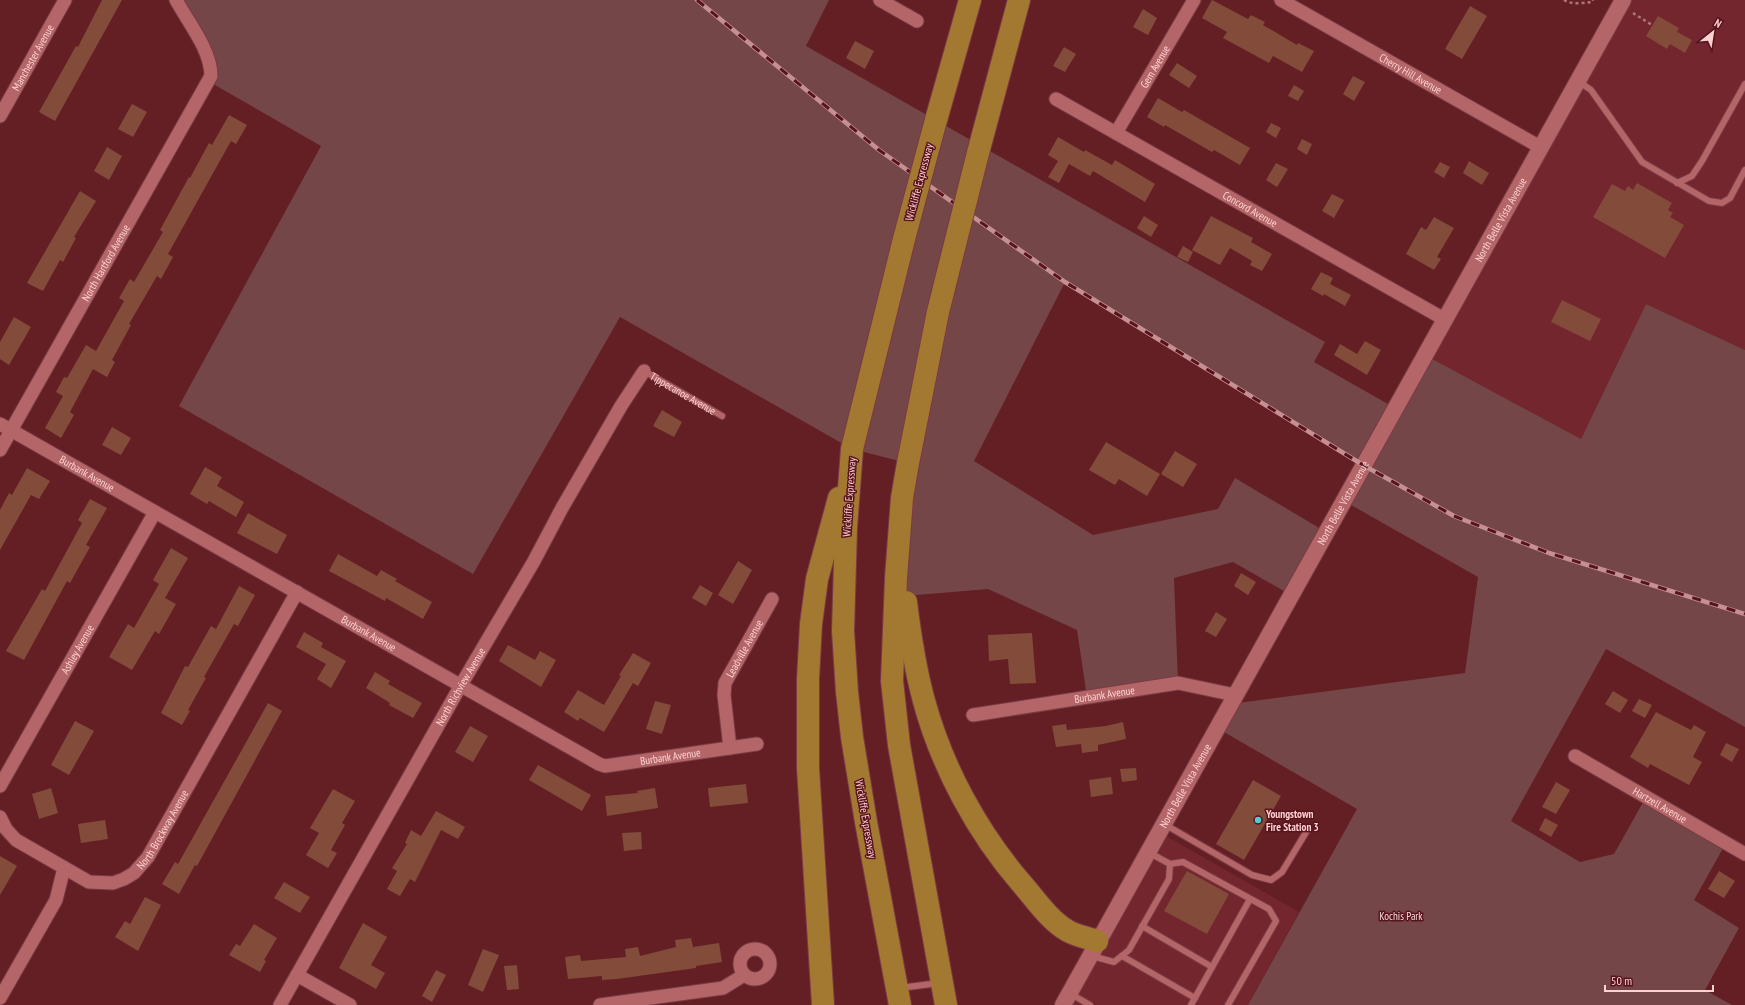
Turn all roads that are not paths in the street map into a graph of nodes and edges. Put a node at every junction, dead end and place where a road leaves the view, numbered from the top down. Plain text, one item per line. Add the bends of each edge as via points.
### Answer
1 (65, 0) edge
2 (176, 0) edge
3 (880, 0) edge
4 (970, 0) edge
5 (1019, 0) edge
6 (1194, 0) edge
7 (1281, 0) edge
8 (1625, 5) edge
9 (917, 21) dead end
10 (1577, 81) junction
11 (1745, 84) edge
12 (1056, 99) dead end
13 (0, 116) edge
14 (1116, 133) junction
15 (1540, 147) junction
16 (1745, 170) edge
17 (1677, 183) junction
18 (1444, 320) junction
19 (644, 371) joint
20 (722, 416) dead end
21 (6, 427) edge
22 (852, 449) junction
23 (0, 450) edge
24 (155, 512) junction
25 (898, 548) junction
26 (297, 592) junction
27 (772, 598) dead end
28 (461, 685) junction
29 (1235, 695) junction
30 (973, 715) dead end
31 (757, 744) dead end
32 (730, 748) junction
33 (1575, 756) dead end
34 (0, 786) edge
35 (0, 817) edge
36 (1163, 824) junction
37 (1308, 829) dead end
38 (1147, 851) junction
39 (1745, 854) edge
40 (1170, 864) junction
41 (64, 868) junction
42 (1250, 899) junction
43 (1142, 926) junction
44 (1093, 948) junction
45 (1122, 956) junction
46 (1212, 967) junction
47 (297, 975) junction
48 (744, 975) dead end
49 (942, 982) junction
50 (898, 996) edge
51 (0, 998) edge
52 (1195, 998) junction
53 (1066, 999) edge
54 (280, 1005) edge
55 (350, 1005) edge
56 (600, 1005) edge
57 (822, 1005) edge
58 (946, 1005) edge
59 (1090, 1005) edge
60 (1191, 1005) edge
61 (1228, 1005) edge

1 - 13 street, Manchester Avenue
2 - 21 street, North Hartford Avenue via 208,55 211,76
3 - 9 street
4 - 22 highway, Wickliffe Expressway, bridge via 904,239
5 - 25 highway, bridge via 938,312 902,498
6 - 14 street, Gem Avenue
7 - 15 street, Cherry Hill Avenue
8 - 10 street, North Belle Vista Avenue
10 - 15 street, North Belle Vista Avenue
10 - 17 lane via 1591,90 1642,162
11 - 17 lane via 1692,176
12 - 14 street, Concord Avenue
14 - 18 street, Concord Avenue
15 - 18 street, North Belle Vista Avenue
16 - 17 lane via 1730,198 1722,203 1709,201
18 - 29 street, North Belle Vista Avenue
19 - 20 lane, Tippecanoe Avenue
19 - 28 street, North Richview Avenue via 617,412
21 - 23 street, North Hartford Avenue
21 - 24 street, Burbank Avenue
22 - 50 highway, Wickliffe Expressway via 846,528 843,631 847,692 864,815
22 - 57 highway via 817,579 808,679 808,768
24 - 26 street, Burbank Avenue
24 - 34 street, Ashley Avenue
25 - 44 highway via 913,651 924,701 955,783 992,847 1009,869 1053,920
25 - 49 highway via 892,681 895,712
26 - 28 street, Burbank Avenue
26 - 41 street, North Brockway Avenue via 143,864 134,873 113,883 89,882
27 - 32 street, Leadville Avenue via 725,683
28 - 32 street, Burbank Avenue via 605,766
28 - 47 street, North Richview Avenue
29 - 30 street, Burbank Avenue via 1178,683
29 - 36 street, North Belle Vista Avenue
31 - 32 street, Burbank Avenue
33 - 39 street, Hartzell Avenue
35 - 41 street via 16,840
36 - 37 lane via 1252,875 1271,880 1282,872
36 - 38 street, North Belle Vista Avenue
38 - 40 lane
38 - 44 street, North Belle Vista Avenue
40 - 42 lane via 1183,862
40 - 43 lane via 1169,879
41 - 51 street via 56,900
42 - 46 lane
42 - 61 lane via 1269,910 1276,921
43 - 45 lane
43 - 46 lane
44 - 45 lane via 1114,962
44 - 53 street, North Belle Vista Avenue
45 - 52 lane
46 - 52 lane
47 - 54 street, North Richview Avenue
47 - 55 street
48 - 56 street via 723,988
49 - 50 lane
49 - 58 highway
52 - 60 lane
53 - 59 lane

